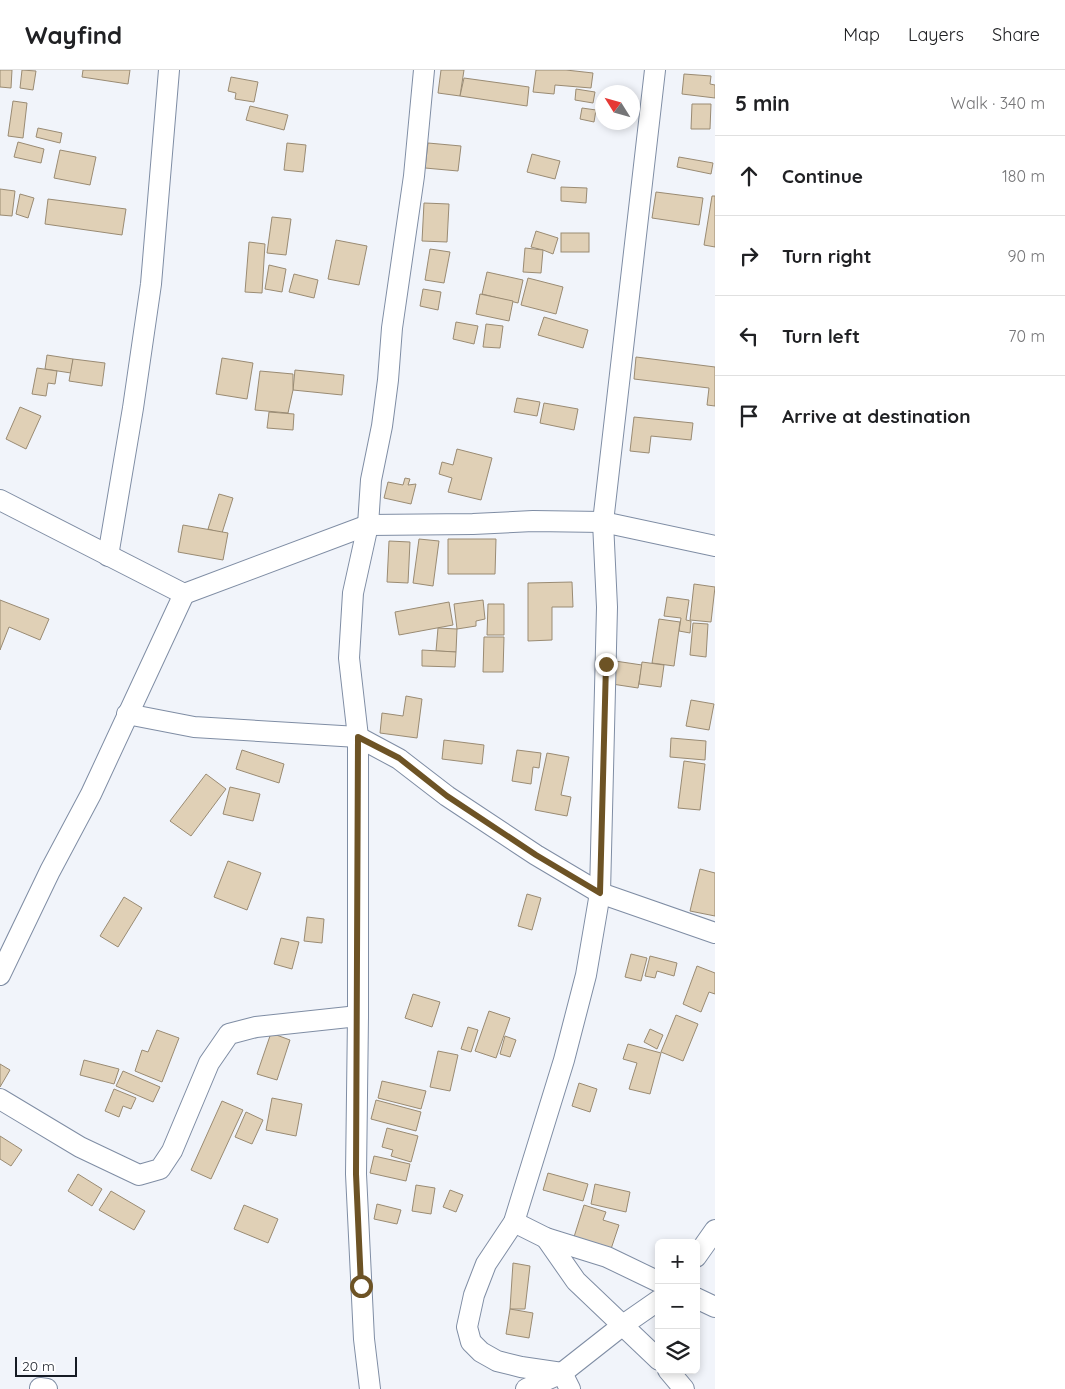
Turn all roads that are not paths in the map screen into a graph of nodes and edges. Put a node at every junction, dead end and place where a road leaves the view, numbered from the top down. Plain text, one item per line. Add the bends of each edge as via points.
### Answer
1 (169, 70) edge
2 (424, 70) edge
3 (654, 70) edge
4 (0, 500) edge
5 (603, 522) junction
6 (368, 524) junction
7 (715, 546) edge
8 (108, 556) junction
9 (184, 594) junction
10 (127, 714) junction
11 (358, 737) junction
12 (600, 893) junction
13 (715, 933) edge
14 (0, 975) edge
15 (358, 1016) junction
16 (0, 1099) edge
17 (514, 1222) junction
18 (715, 1230) edge
19 (546, 1238) junction
20 (700, 1251) edge
21 (655, 1280) edge
22 (700, 1300) edge
23 (655, 1303) edge
24 (715, 1307) edge
25 (623, 1324) junction
26 (655, 1356) edge
27 (671, 1374) edge
28 (566, 1381) edge
29 (370, 1389) edge
30 (526, 1389) edge
31 (684, 1389) edge

1 - 8 street via 151,284
2 - 6 street via 414,176 392,328 382,426 371,480
3 - 5 street
4 - 8 street
5 - 6 street
5 - 7 street
5 - 12 street via 607,606
6 - 9 street
6 - 11 street via 353,593 349,658
8 - 9 street
9 - 10 street
10 - 11 street via 194,727
10 - 14 street via 91,794
11 - 12 street via 399,758 447,796
11 - 15 street
12 - 13 street
12 - 17 street via 586,975 567,1050
15 - 16 street via 256,1027 229,1034 208,1063 172,1151 160,1169 139,1176 80,1147
15 - 29 street via 356,1174 364,1339
17 - 19 street
17 - 28 street via 486,1264 474,1295 467,1327 471,1342 497,1361
18 - 20 street
19 - 21 street via 607,1257
19 - 25 street via 576,1281
22 - 24 street
23 - 25 street
25 - 26 street
25 - 28 street
27 - 31 street
28 - 30 street

